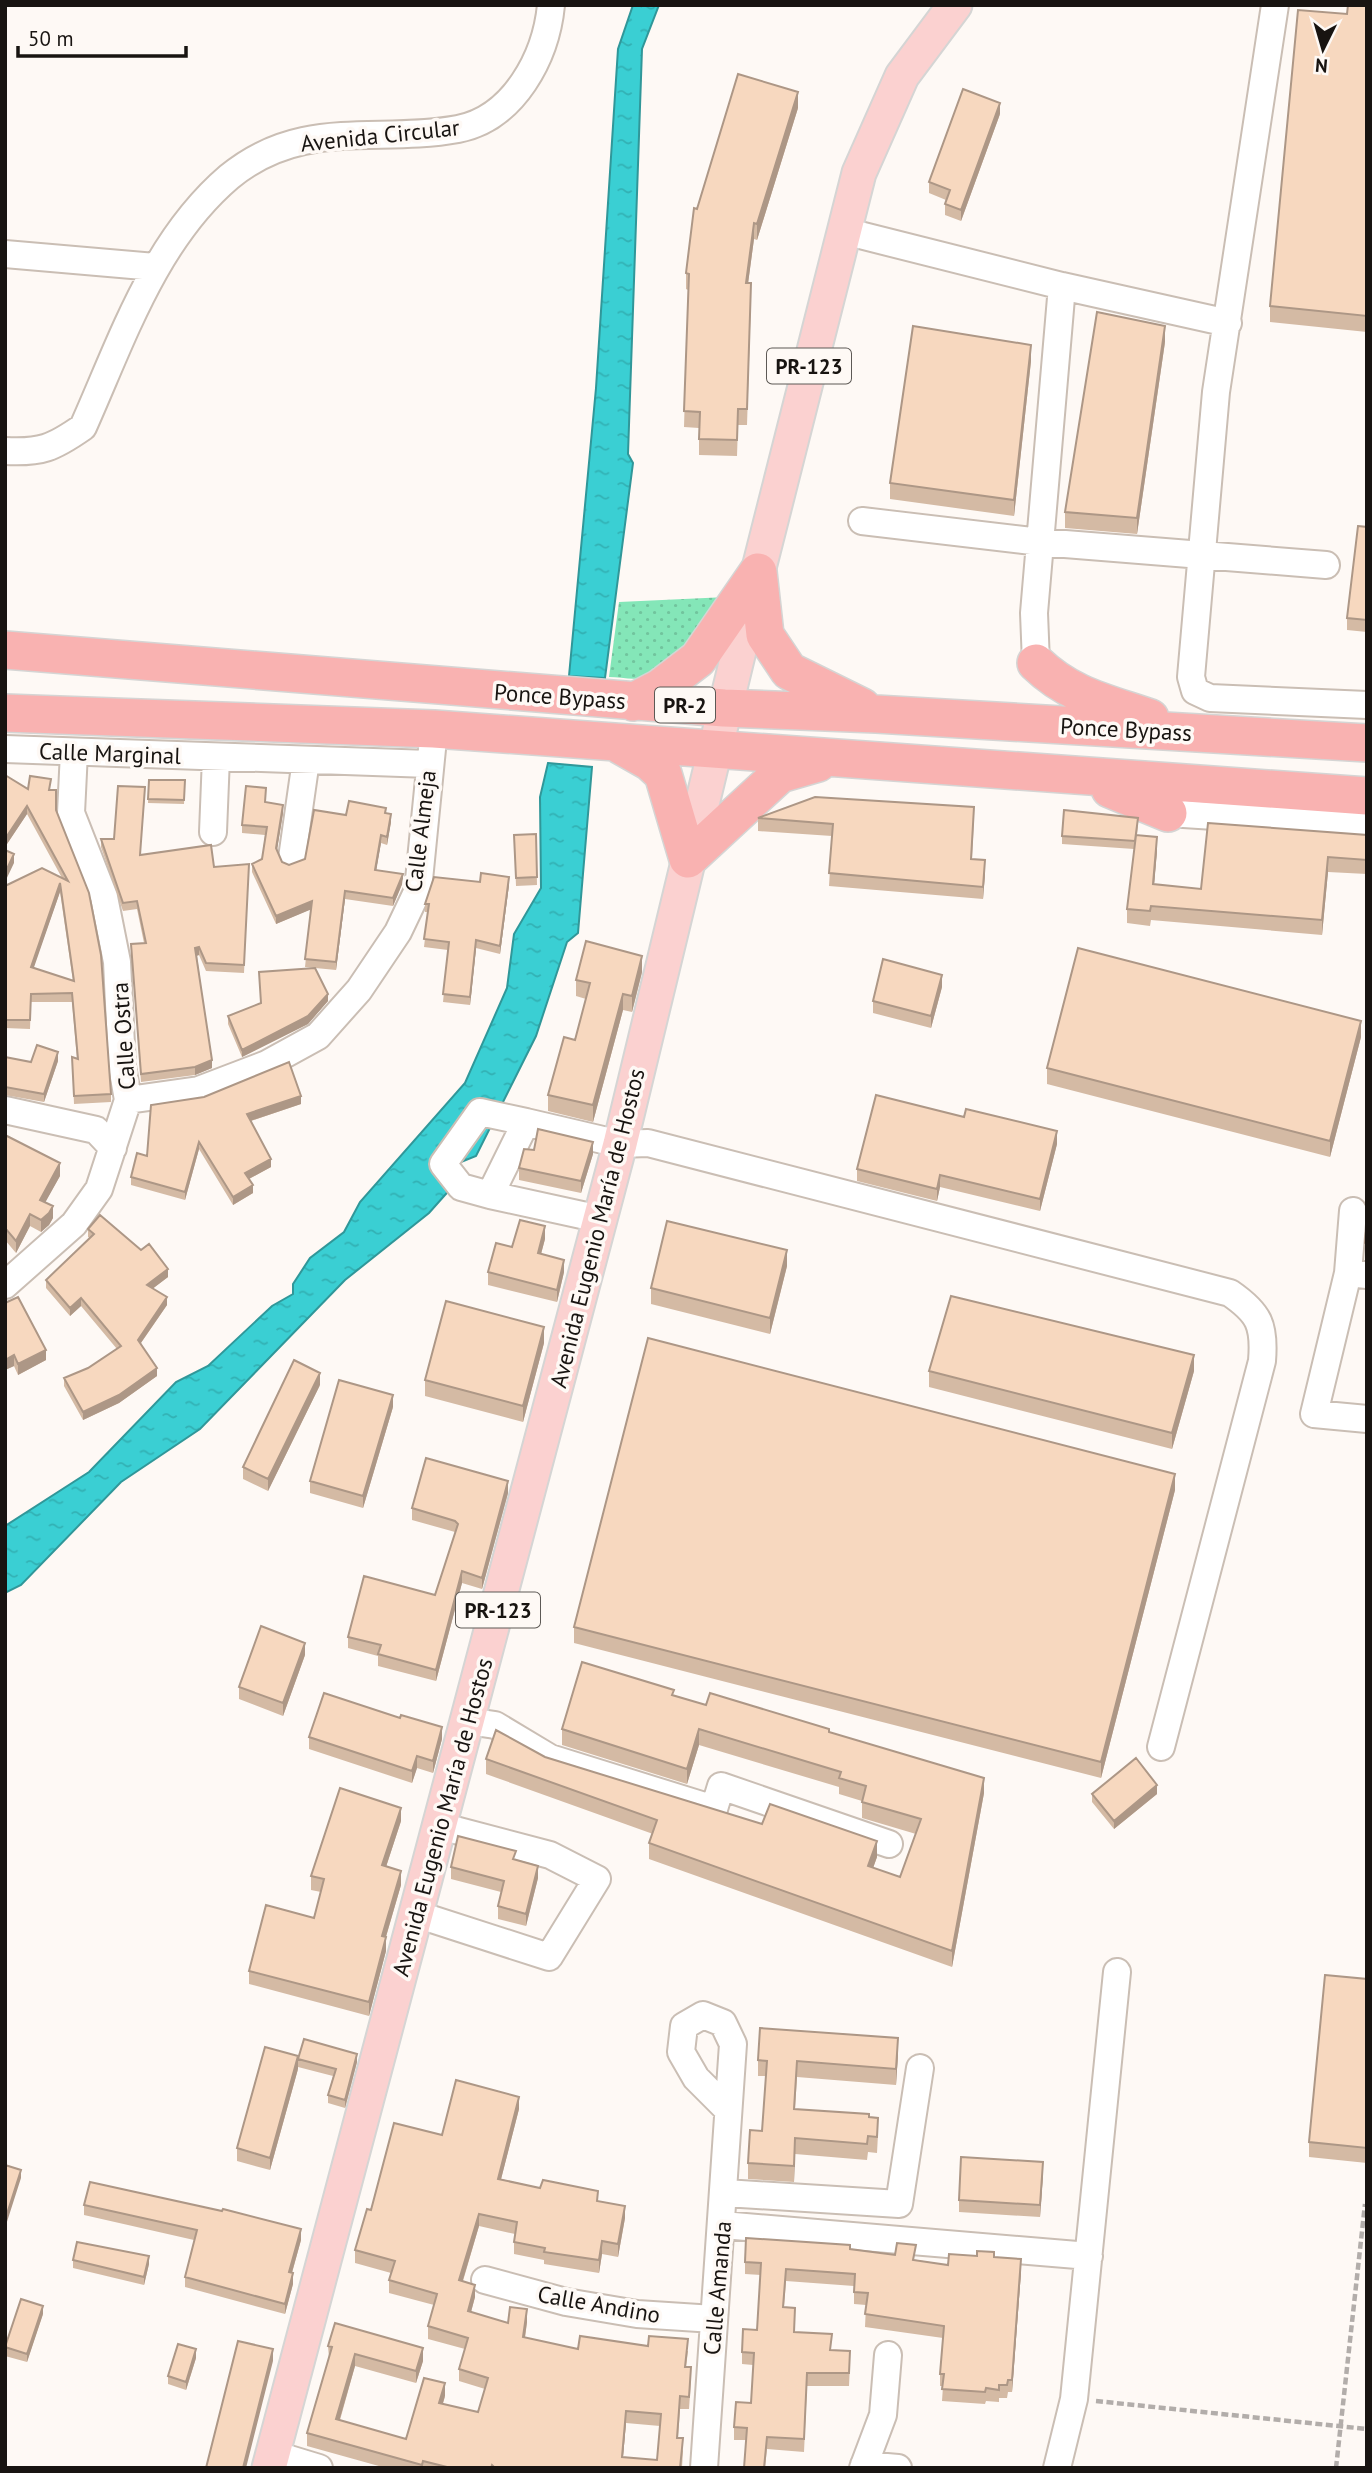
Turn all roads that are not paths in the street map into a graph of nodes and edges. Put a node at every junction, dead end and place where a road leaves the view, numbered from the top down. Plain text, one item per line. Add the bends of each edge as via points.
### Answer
1 (551, 5) edge
2 (955, 5) edge
3 (1275, 5) edge
4 (844, 231) junction
5 (5, 254) edge
6 (155, 267) junction
7 (1062, 286) junction
8 (1228, 323) junction
9 (5, 451) edge
10 (862, 521) dead end
11 (1040, 542) junction
12 (1202, 554) junction
13 (1326, 565) dead end
14 (758, 572) junction
15 (5, 650) edge
16 (1036, 663) joint
17 (633, 702) junction
18 (1367, 705) edge
19 (724, 708) junction
20 (5, 713) edge
21 (876, 714) junction
22 (1195, 733) junction
23 (612, 741) junction
24 (1367, 743) edge
25 (432, 747) junction
26 (5, 749) edge
27 (714, 749) junction
28 (74, 752) junction
29 (216, 757) junction
30 (834, 758) junction
31 (306, 760) junction
32 (1084, 778) junction
33 (1367, 796) edge
34 (1168, 813) joint
35 (1367, 826) edge
36 (213, 832) dead end
37 (292, 858) dead end
38 (688, 859) junction
39 (128, 1100) junction
40 (5, 1110) edge
41 (526, 1122) junction
42 (620, 1144) junction
43 (113, 1148) junction
44 (490, 1195) junction
45 (1353, 1211) dead end
46 (600, 1219) junction
47 (1358, 1274) edge
48 (5, 1285) edge
49 (1367, 1419) edge
50 (468, 1721) junction
51 (1161, 1747) dead end
52 (440, 1826) junction
53 (890, 1844) dead end
54 (416, 1914) junction
55 (1116, 1972) dead end
56 (920, 2067) dead end
57 (727, 2109) dead end
58 (725, 2193) junction
59 (722, 2225) junction
60 (1089, 2256) junction
61 (485, 2280) dead end
62 (714, 2319) junction
63 (888, 2355) dead end
64 (271, 2461) edge
65 (863, 2466) edge
66 (319, 2468) edge
67 (704, 2468) edge
68 (898, 2468) edge
69 (1057, 2468) edge

1 - 6 street, Avenida Circular via 541,52 531,72 515,94 489,116 461,128 348,133 276,147 231,176 210,196
2 - 4 main road, Avenida Eugenio María de Hostos / PR-123 via 902,76 859,173
3 - 8 street
4 - 7 street
4 - 14 main road, Avenida Eugenio María de Hostos / PR-123
5 - 6 street
6 - 9 street, Avenida Circular via 83,428 37,453
7 - 8 street
7 - 11 street
8 - 12 street via 1216,392
10 - 11 street
11 - 12 street
11 - 16 street via 1034,612
12 - 13 street
12 - 18 street via 1191,677 1195,691 1210,698
14 - 17 highway via 698,659
14 - 19 main road, Avenida Eugenio María de Hostos / PR-123
14 - 21 highway via 765,635 789,671
15 - 17 highway, Ponce Bypass / PR-2
16 - 22 highway via 1056,682 1085,697
17 - 19 highway, Ponce Bypass / PR-2
19 - 21 highway, Ponce Bypass / PR-2
19 - 27 main road, Avenida Eugenio María de Hostos / PR-123
20 - 25 highway, Ponce Bypass / PR-2
21 - 22 highway, Ponce Bypass / PR-2
22 - 24 highway, Ponce Bypass / PR-2
23 - 25 highway, Ponce Bypass / PR-2
23 - 27 highway, Ponce Bypass / PR-2
23 - 38 highway via 663,774
25 - 31 street, Calle Marginal
25 - 39 street, Calle Almeja via 418,890 398,932 359,990 318,1036 267,1065 199,1090
26 - 28 street, Calle Marginal
27 - 30 highway, Ponce Bypass / PR-2
27 - 38 main road, Avenida Eugenio María de Hostos / PR-123
28 - 29 street, Calle Marginal
28 - 39 street, Calle Ostra via 71,813 104,897 117,962
29 - 31 street, Calle Marginal
29 - 36 street
30 - 32 highway, Ponce Bypass / PR-2
30 - 38 highway via 780,774
31 - 37 street
32 - 33 highway, Ponce Bypass / PR-2
32 - 34 highway
34 - 35 street
38 - 42 main road, Avenida Eugenio María de Hostos / PR-123
39 - 43 street, Calle Ostra
40 - 43 street via 96,1130
41 - 42 street
41 - 44 street
41 - 44 street via 480,1112 443,1164 461,1187
42 - 46 main road, Avenida Eugenio María de Hostos / PR-123
42 - 51 street via 648,1143 1203,1286 1230,1293 1253,1308 1264,1335 1262,1361
43 - 48 street, Calle Ostra via 99,1189 74,1224
44 - 46 street
45 - 47 street
46 - 50 main road, Avenida Eugenio María de Hostos / PR-123
47 - 49 street via 1314,1414
50 - 52 main road, Avenida Eugenio María de Hostos / PR-123
50 - 53 street via 495,1725 550,1758 714,1810 721,1786
52 - 54 main road, Avenida Eugenio María de Hostos / PR-123
52 - 54 street via 550,1855 597,1879 549,1957
54 - 64 main road, Avenida Eugenio María de Hostos / PR-123
55 - 60 street
56 - 58 street via 899,2204
57 - 58 street, Calle Amanda
58 - 59 street, Calle Amanda
59 - 60 street
59 - 62 street, Calle Amanda
60 - 69 street via 1074,2399
61 - 62 street, Calle Andino via 566,2302 637,2314
62 - 67 street, Calle Amanda
63 - 65 street via 883,2415
64 - 66 street
65 - 68 street

